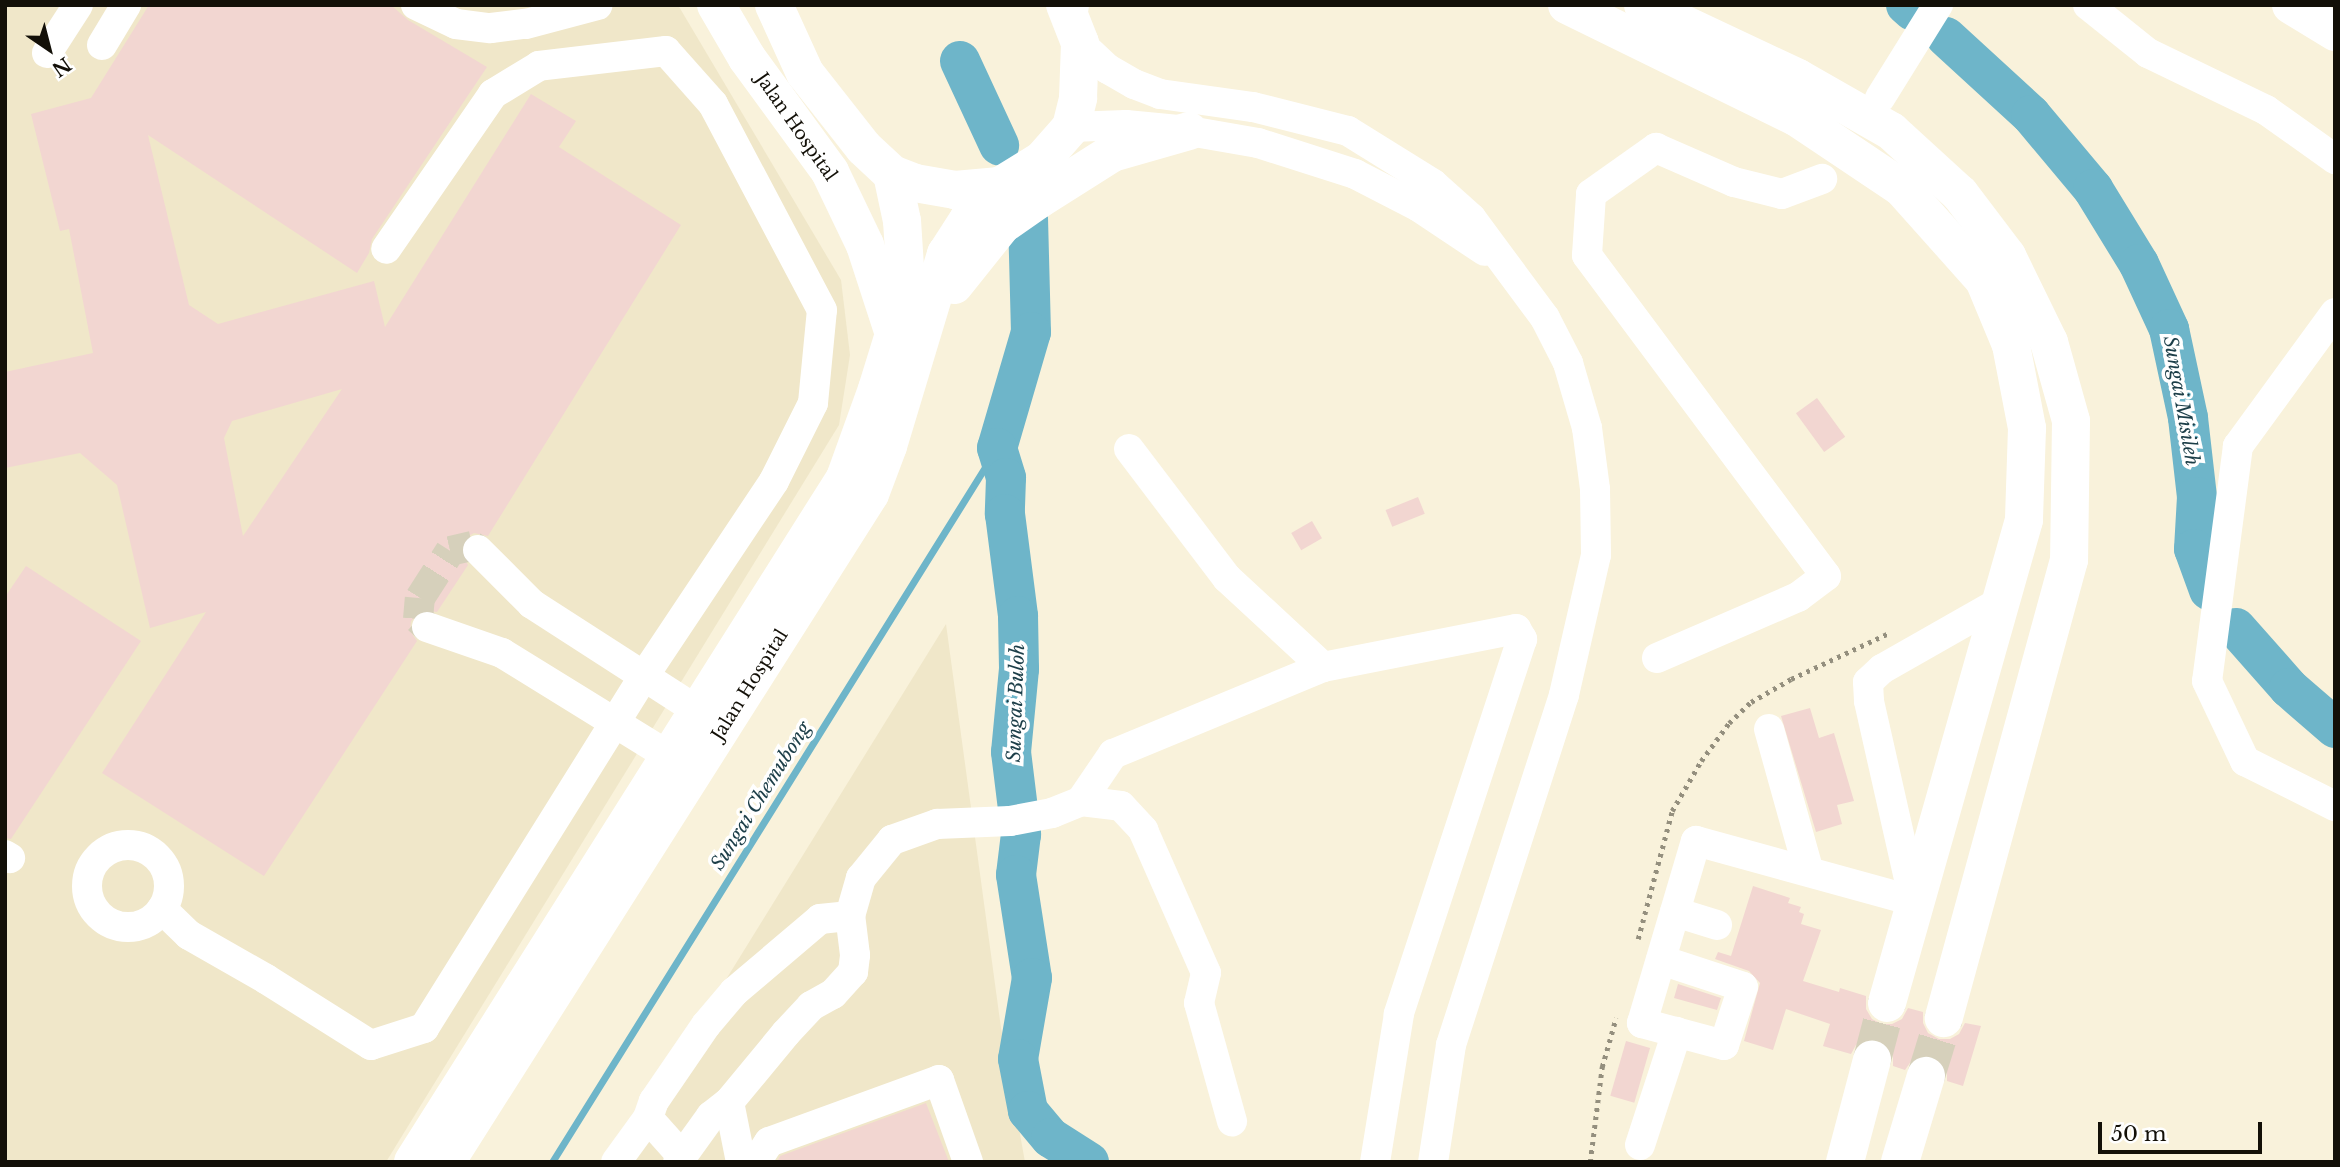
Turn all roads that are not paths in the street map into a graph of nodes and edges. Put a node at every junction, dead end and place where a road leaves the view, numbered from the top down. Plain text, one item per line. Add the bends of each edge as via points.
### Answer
1 (78, 5) edge
2 (126, 5) edge
3 (416, 5) edge
4 (598, 5) edge
5 (716, 5) edge
6 (1567, 5) edge
7 (1643, 5) edge
8 (1938, 5) edge
9 (2088, 5) edge
10 (2291, 5) edge
11 (779, 9) edge
12 (1071, 16) edge
13 (2335, 32) edge
14 (102, 45) dead end
15 (47, 53) dead end
16 (775, 95) junction
17 (1880, 97) dead end
18 (1070, 127) junction
19 (1189, 131) junction
20 (864, 148) junction
21 (2335, 159) edge
22 (892, 174) junction
23 (1822, 179) dead end
24 (1000, 186) junction
25 (386, 249) dead end
26 (1503, 263) junction
27 (2335, 313) edge
28 (906, 339) junction
29 (1129, 449) dead end
30 (478, 550) dead end
31 (2000, 602) junction
32 (427, 627) dead end
33 (1657, 658) dead end
34 (1323, 667) junction
35 (644, 676) junction
36 (711, 719) junction
37 (614, 723) junction
38 (1769, 729) dead end
39 (1963, 732) junction
40 (2018, 749) junction
41 (682, 764) junction
42 (1081, 801) junction
43 (2335, 806) edge
44 (1809, 872) junction
45 (1914, 901) junction
46 (162, 909) dead end
47 (1675, 912) junction
48 (850, 916) junction
49 (1717, 925) dead end
50 (1648, 953) junction
51 (1887, 1003) tunnel mouth
52 (1944, 1018) tunnel mouth
53 (1677, 1032) junction
54 (1872, 1060) tunnel mouth
55 (1926, 1076) tunnel mouth
56 (729, 1102) junction
57 (648, 1118) junction
58 (1232, 1121) dead end
59 (1640, 1145) dead end
60 (680, 1159) edge
61 (412, 1162) edge
62 (446, 1162) edge
63 (616, 1162) edge
64 (741, 1162) edge
65 (756, 1162) edge
66 (968, 1162) edge
67 (1375, 1162) edge
68 (1433, 1162) edge
69 (1845, 1162) edge
70 (1900, 1162) edge

1 - 15 street
2 - 14 street
3 - 4 street via 456,24 491,28
5 - 16 main road, Jalan Hospital
6 - 31 main road via 1796,117 1902,188 1984,280 2011,345 2027,428 2024,520
7 - 40 main road via 1798,78 1891,131 1960,194 2007,256 2049,342 2071,421 2069,560
8 - 17 street
9 - 21 street via 2148,53 2266,110
10 - 13 main road
11 - 20 main road via 805,73
12 - 18 main road via 1078,98
12 - 26 street via 1108,69 1160,94 1253,107 1348,131 1433,184 1471,218
16 - 20 main road via 839,140
16 - 28 main road, Jalan Hospital via 830,172
18 - 19 street via 1126,125
18 - 24 main road via 1042,160
19 - 26 street via 1258,144 1355,174 1419,207
19 - 28 main road via 1112,153 1002,225
20 - 22 main road
22 - 24 main road via 955,190
22 - 28 main road, Jalan Hospital via 902,221
23 - 33 street via 1782,194 1734,182 1656,148 1591,194 1587,255 1826,576 1798,597
24 - 28 main road, Jalan Hospital via 968,220 946,254
25 - 35 street via 493,94 538,66 666,51 713,104 822,310 814,403 774,481
26 - 68 street via 1545,318 1568,363 1587,428 1595,489 1596,555 1564,695 1451,1045
27 - 43 street via 2238,446 2207,681 2245,761
28 - 36 main road, Jalan Hospital via 888,446 870,494
29 - 34 street via 1227,578
30 - 35 street via 532,604
31 - 39 main road
31 - 45 street via 1882,669 1868,682
32 - 37 street via 502,653
34 - 42 street via 1113,754
34 - 67 street via 1516,629 1522,639 1399,1014
35 - 36 street
35 - 37 street
36 - 41 main road, Jalan Hospital
37 - 41 street
37 - 46 street via 424,1028 371,1045 189,935
38 - 44 street
39 - 40 main road
39 - 45 main road
40 - 52 main road
41 - 61 main road, Jalan Hospital
41 - 62 main road, Jalan Hospital
42 - 48 street via 1010,821 937,824 892,840 861,878
42 - 58 street via 1121,806 1143,830 1206,973 1199,1003
44 - 45 street
44 - 47 street via 1696,841
45 - 51 main road
47 - 49 street
47 - 50 street
48 - 56 street via 853,972 833,994 811,1006
48 - 57 street via 820,919 734,992 653,1101
50 - 53 street via 1642,1023
50 - 53 street via 1743,988 1724,1045
53 - 59 street
54 - 69 main road
55 - 70 main road
56 - 60 street via 711,1116
56 - 64 street
57 - 60 street
57 - 63 street
65 - 66 street via 769,1142 939,1080

